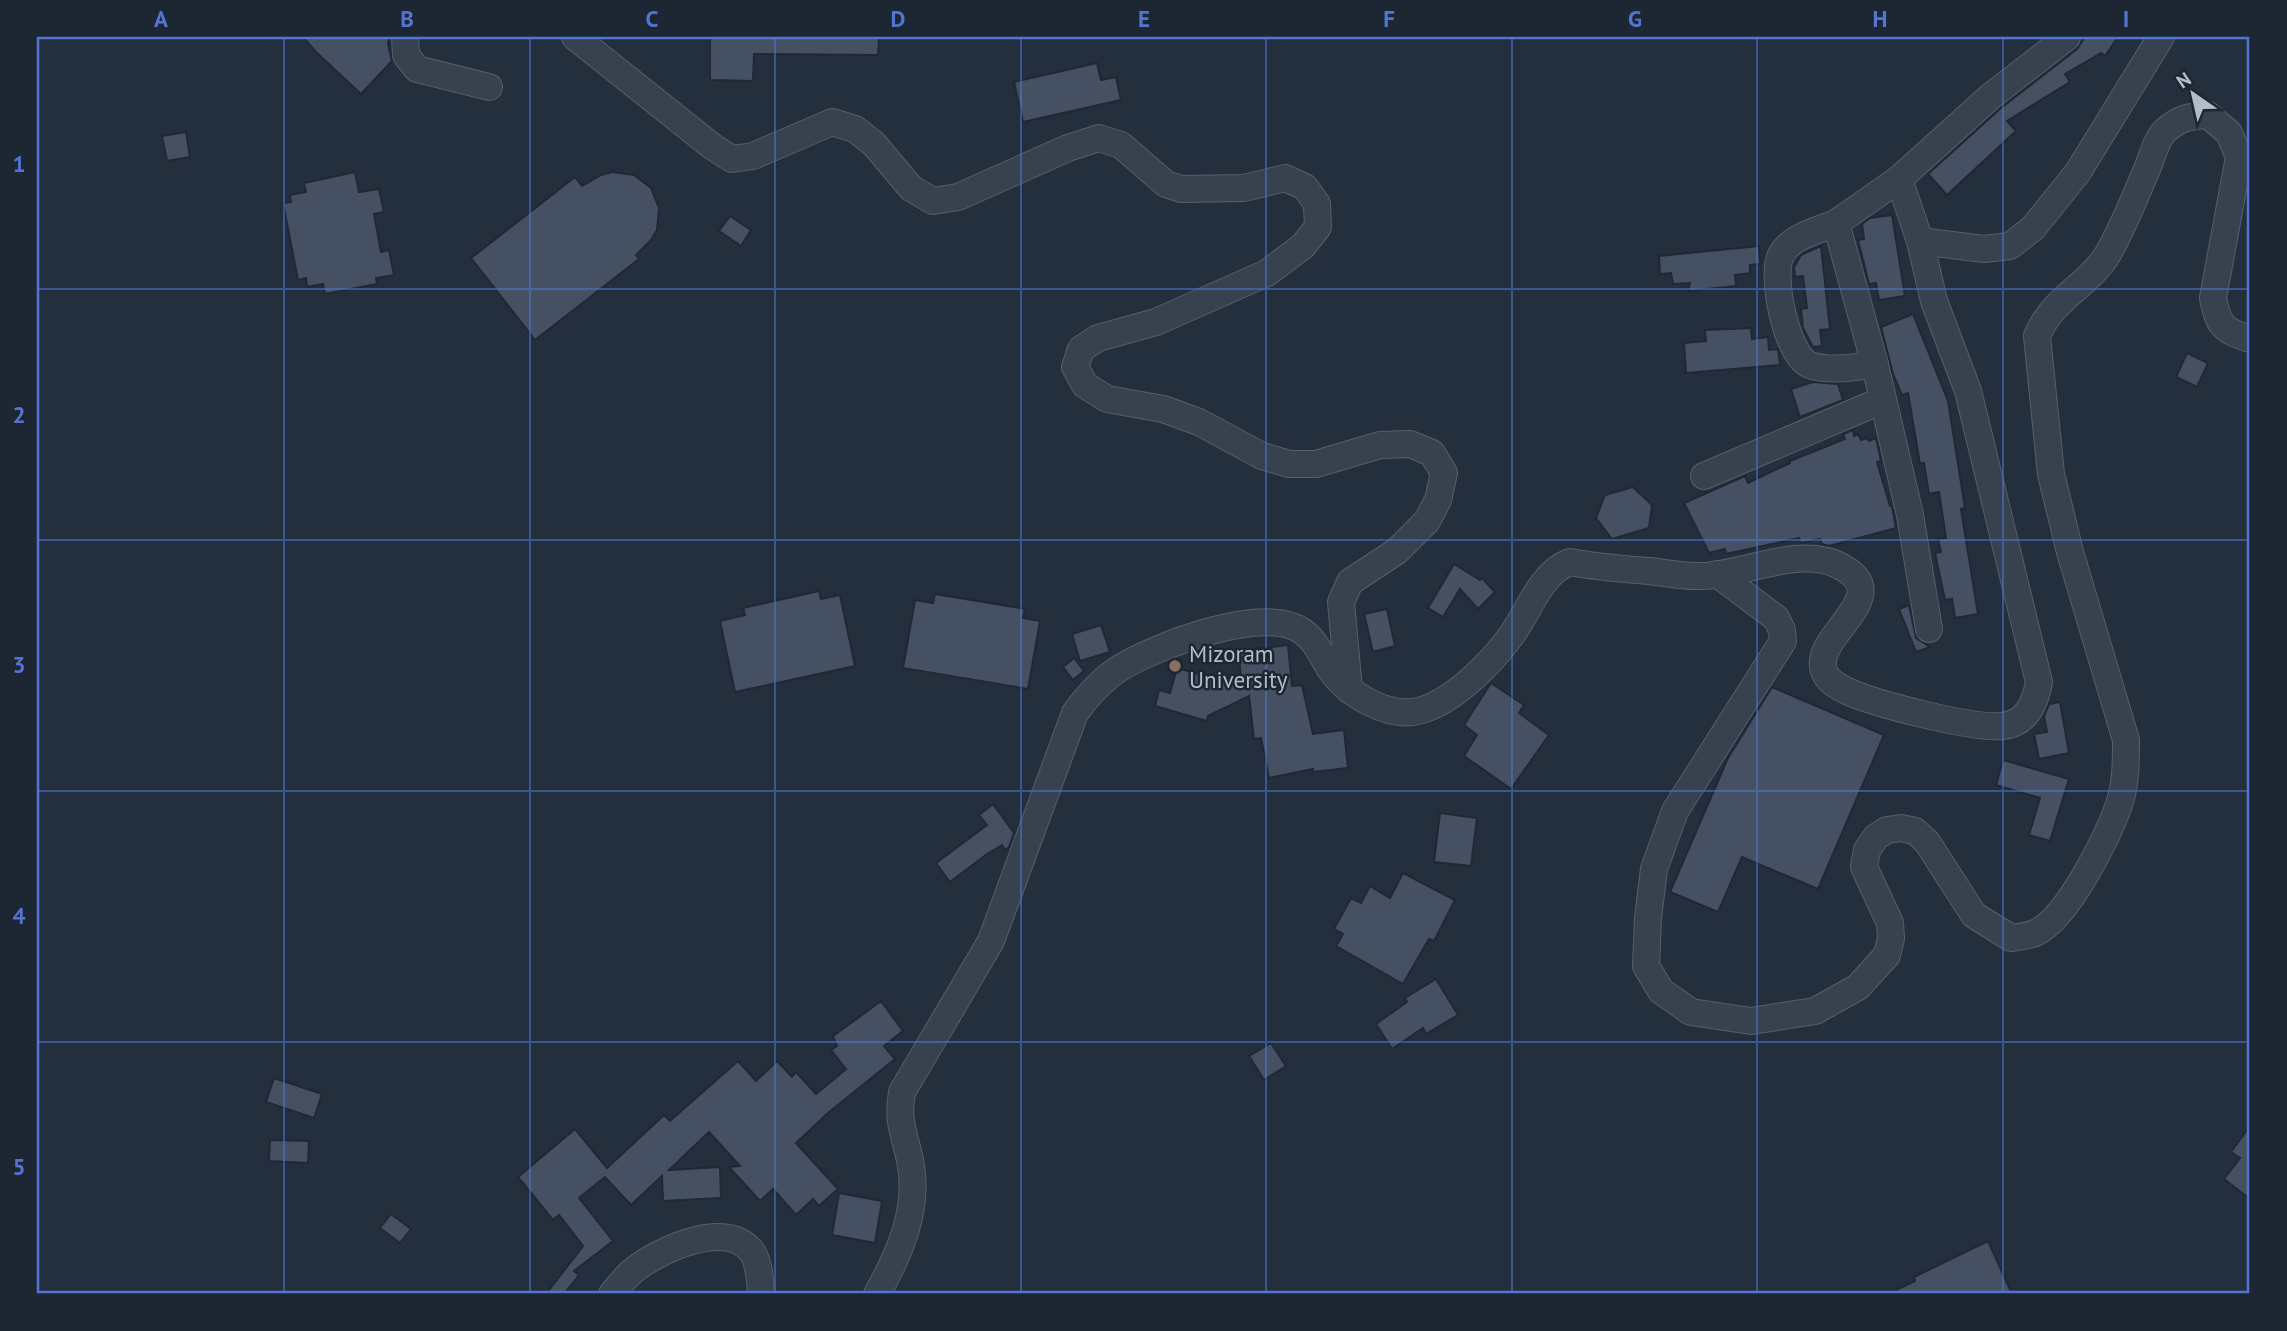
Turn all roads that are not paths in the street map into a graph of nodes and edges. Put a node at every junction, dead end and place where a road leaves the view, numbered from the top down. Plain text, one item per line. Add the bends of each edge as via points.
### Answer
1 (405, 37) edge
2 (575, 37) edge
3 (2067, 37) edge
4 (2161, 37) edge
5 (489, 87) dead end
6 (1899, 179) junction
7 (1836, 223) junction
8 (1920, 242) junction
9 (2250, 338) edge
10 (1875, 365) junction
11 (1883, 400) junction
12 (1704, 476) dead end
13 (1717, 574) junction
14 (1928, 629) dead end
15 (1349, 690) junction
16 (612, 1294) edge
17 (761, 1294) edge
18 (877, 1294) edge

1 - 5 street via 406,55 417,69
2 - 15 street via 732,159 753,156 832,122 855,129 911,188 933,201 958,197 1099,138 1121,145 1166,184 1181,189 1244,187 1286,178 1305,187 1317,204 1318,227 1303,246 1267,273 1156,321 1098,338 1082,349 1075,367 1085,384 1107,399 1199,422 1262,456 1289,464 1316,464 1380,445 1410,444 1432,453 1444,472 1438,500 1427,521 1397,551 1350,582 1341,602
3 - 6 street via 1991,96
4 - 8 street via 2078,172 2032,228 2010,246 1984,249
6 - 7 street
6 - 8 street
7 - 10 street
7 - 10 street via 1802,236 1779,257 1779,284 1791,345 1811,366
8 - 13 street via 1934,301 1968,391 2039,682 2036,701 2026,716 2011,725 1988,727 1849,692 1834,684 1824,671 1823,655 1857,604 1858,580 1836,564 1808,559
9 - 13 street via 2228,331 2213,298 2239,157 2229,133 2208,115 2185,116 2163,132 2107,255 2057,304 2037,336 2052,474 2070,552 2126,740 2127,770 2119,804 2099,848 2063,910 2037,932 2011,938 1974,915 1927,842 1915,831 1887,830 1867,850 1864,867 1889,923 1891,939 1887,955 1858,986 1815,1011 1751,1021 1691,1012 1661,991 1646,966 1654,869 1675,811 1783,641 1776,618
10 - 11 street
11 - 12 street
11 - 14 street via 1910,515
13 - 15 street via 1695,576 1570,562 1545,582 1485,667 1436,705 1407,713 1384,708
15 - 18 street via 1300,629 1256,622 1192,635 1152,651 1093,689 1065,737 990,941 902,1091 899,1111 913,1180 912,1204 898,1257
16 - 17 street via 635,1269 665,1252 699,1238 717,1237 752,1252

